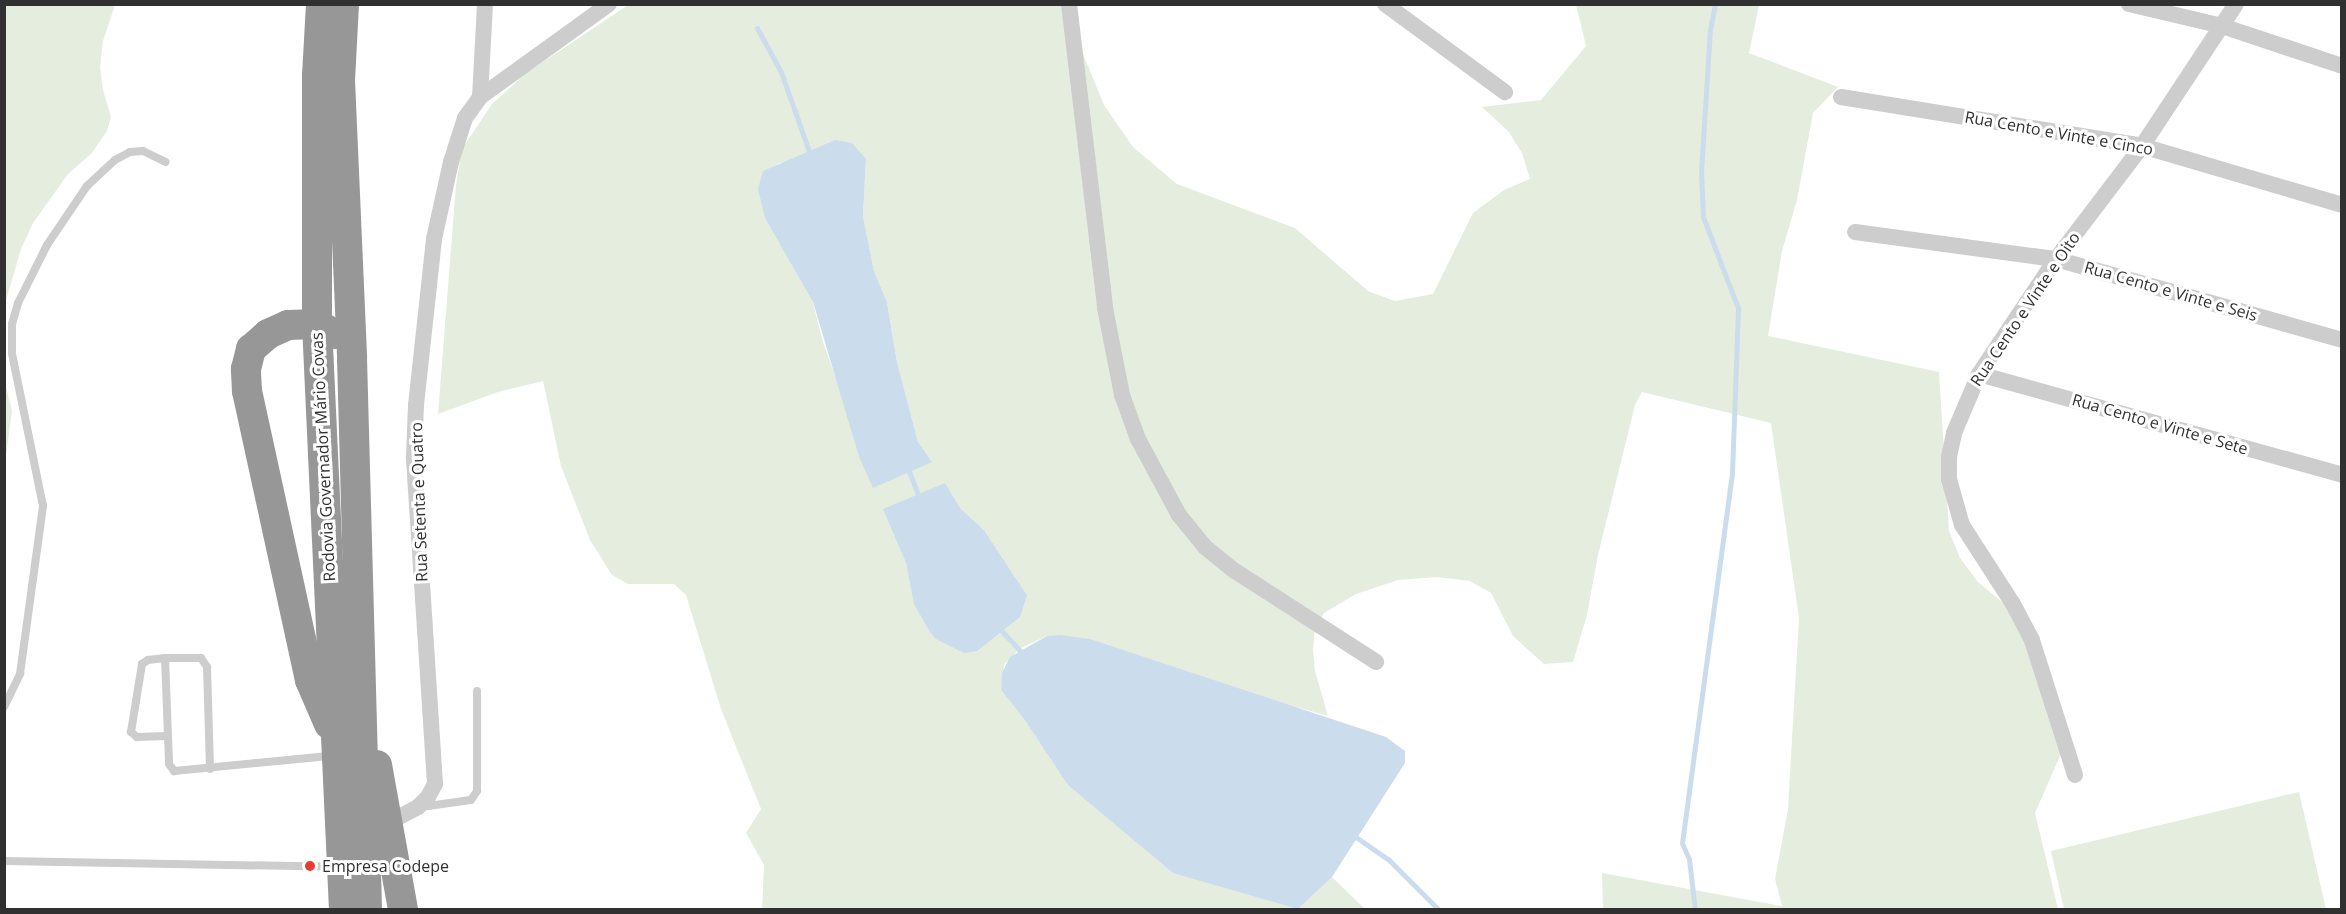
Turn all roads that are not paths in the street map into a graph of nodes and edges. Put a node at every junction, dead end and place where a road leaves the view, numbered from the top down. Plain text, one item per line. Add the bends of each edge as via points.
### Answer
1 (321, 4) edge
2 (345, 4) edge
3 (485, 4) edge
4 (609, 4) edge
5 (1069, 4) edge
6 (1384, 4) edge
7 (2129, 4) edge
8 (2236, 4) edge
9 (2222, 26) junction
10 (2342, 66) edge
11 (1505, 92) dead end
12 (480, 97) junction
13 (1841, 97) dead end
14 (2142, 146) junction
15 (166, 162) dead end
16 (2342, 205) edge
17 (1855, 232) dead end
18 (2056, 259) junction
19 (317, 324) junction
20 (2342, 340) edge
21 (352, 358) junction
22 (1979, 374) junction
23 (2342, 475) edge
24 (165, 658) junction
25 (1376, 662) dead end
26 (477, 691) dead end
27 (4, 707) edge
28 (167, 736) junction
29 (345, 746) junction
30 (210, 769) junction
31 (2075, 775) dead end
32 (418, 807) junction
33 (388, 818) junction
34 (4, 861) edge
35 (341, 867) junction
36 (344, 909) edge
37 (367, 909) edge
38 (403, 909) edge

1 - 19 highway, Rodovia Governador Mário Covas via 317,76
2 - 21 highway, Rodovia Governador Mário Covas via 340,80
3 - 12 street
4 - 12 street
5 - 25 street via 1109,329 1122,395 1150,465 1179,514 1205,547 1235,571
6 - 11 street
7 - 9 street
8 - 9 street, Rua Cento e Vinte e Oito
9 - 10 street
9 - 14 street, Rua Cento e Vinte e Oito
12 - 32 street, Rua Setenta e Quatro via 459,134 434,239 416,405 414,457 435,784
13 - 14 street, Rua Cento e Vinte e Cinco
14 - 16 street, Rua Cento e Vinte e Cinco
14 - 18 street, Rua Cento e Vinte e Oito
15 - 27 lane via 143,152 130,152 115,160 87,186 47,245 18,303 12,324 12,353 44,506 20,674
17 - 18 street, Rua Cento e Vinte e Seis
18 - 20 street, Rua Cento e Vinte e Seis
18 - 22 street, Rua Cento e Vinte e Oito
19 - 21 highway via 333,333
19 - 29 highway, Rodovia Governador Mário Covas
19 - 29 highway via 288,325 268,334 251,349 246,380 310,680 315,698
21 - 29 highway, Rodovia Governador Mário Covas
22 - 23 street, Rua Cento e Vinte e Sete
22 - 31 street, Rua Cento e Vinte e Oito via 1960,415 1951,449 1949,479 1954,502 1962,525 2032,640
24 - 28 lane
24 - 28 lane via 142,664 131,728 137,737
24 - 30 lane via 196,656 206,663
26 - 32 lane via 477,791 471,800
28 - 30 lane via 169,764 174,771
29 - 30 lane
29 - 33 highway via 379,771
29 - 35 highway, Rodovia Governador Mário Covas
29 - 37 highway, Rodovia Governador Mário Covas
32 - 33 street
33 - 38 highway
34 - 35 lane
35 - 36 highway, Rodovia Governador Mário Covas

